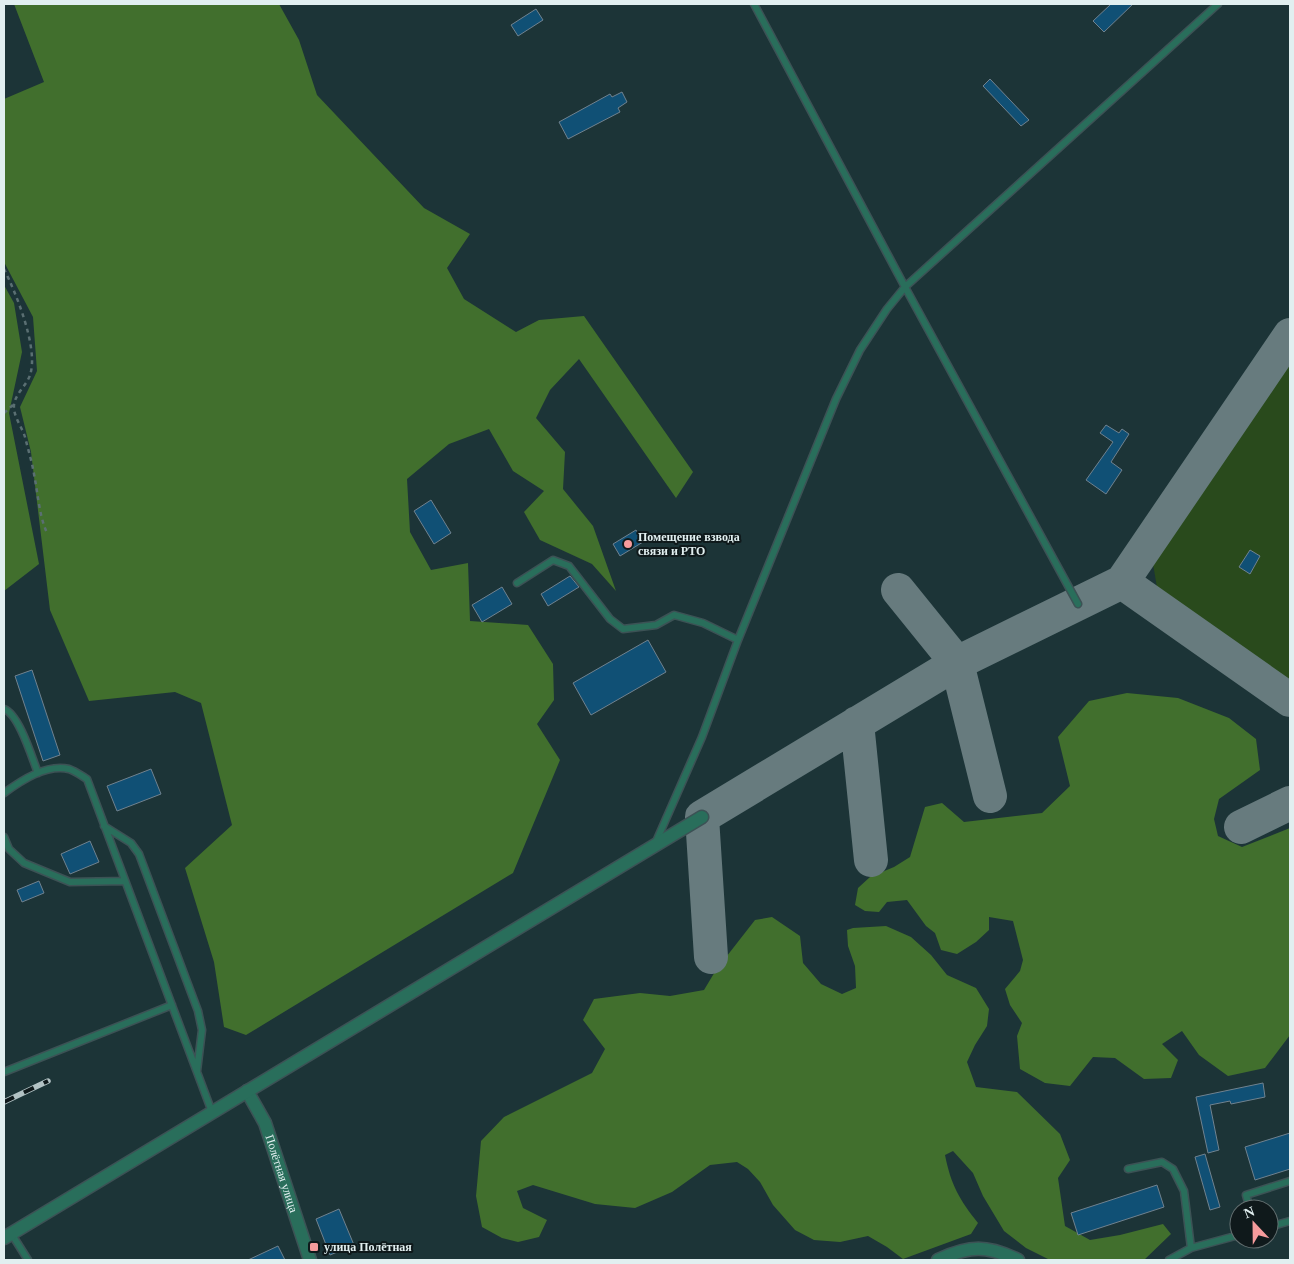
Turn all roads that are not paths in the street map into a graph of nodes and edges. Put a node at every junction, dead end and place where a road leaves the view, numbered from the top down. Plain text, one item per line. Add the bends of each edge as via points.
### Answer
1 (754, 4) edge
2 (1218, 4) edge
3 (905, 287) junction
4 (517, 583) dead end
5 (1078, 604) dead end
6 (738, 640) junction
7 (4, 709) edge
8 (38, 774) junction
9 (4, 793) edge
10 (702, 817) dead end
11 (104, 826) junction
12 (4, 837) edge
13 (654, 845) junction
14 (125, 881) junction
15 (172, 1005) junction
16 (4, 1072) edge
17 (197, 1072) junction
18 (247, 1091) junction
19 (212, 1112) junction
20 (1128, 1169) dead end
21 (1290, 1181) edge
22 (1247, 1199) edge
23 (8, 1236) edge
24 (1229, 1238) edge
25 (1191, 1248) junction
26 (28, 1260) edge
27 (310, 1260) edge
28 (938, 1260) edge
29 (1018, 1260) edge
30 (1169, 1260) edge

1 - 3 lane
2 - 3 lane
3 - 5 lane
3 - 6 lane via 860,350 836,398
4 - 6 lane via 553,560 569,566 610,619 623,629 656,625 674,615 703,623
6 - 13 lane via 702,737
7 - 8 lane via 16,719
8 - 9 lane via 21,780
8 - 11 lane via 47,770 70,770 87,779
10 - 13 street
11 - 14 lane
11 - 17 lane via 131,843 139,854 198,1011 202,1030
12 - 14 lane via 9,849 24,863 70,882
13 - 18 street
14 - 15 lane
15 - 16 lane
15 - 17 lane
17 - 19 lane
18 - 19 street
18 - 27 street, Полётная улица via 265,1123
19 - 23 street
20 - 25 lane via 1162,1162 1173,1168 1184,1191
21 - 22 lane via 1246,1195
23 - 26 lane
24 - 25 lane
25 - 30 lane
28 - 29 street via 977,1248 1000,1251

